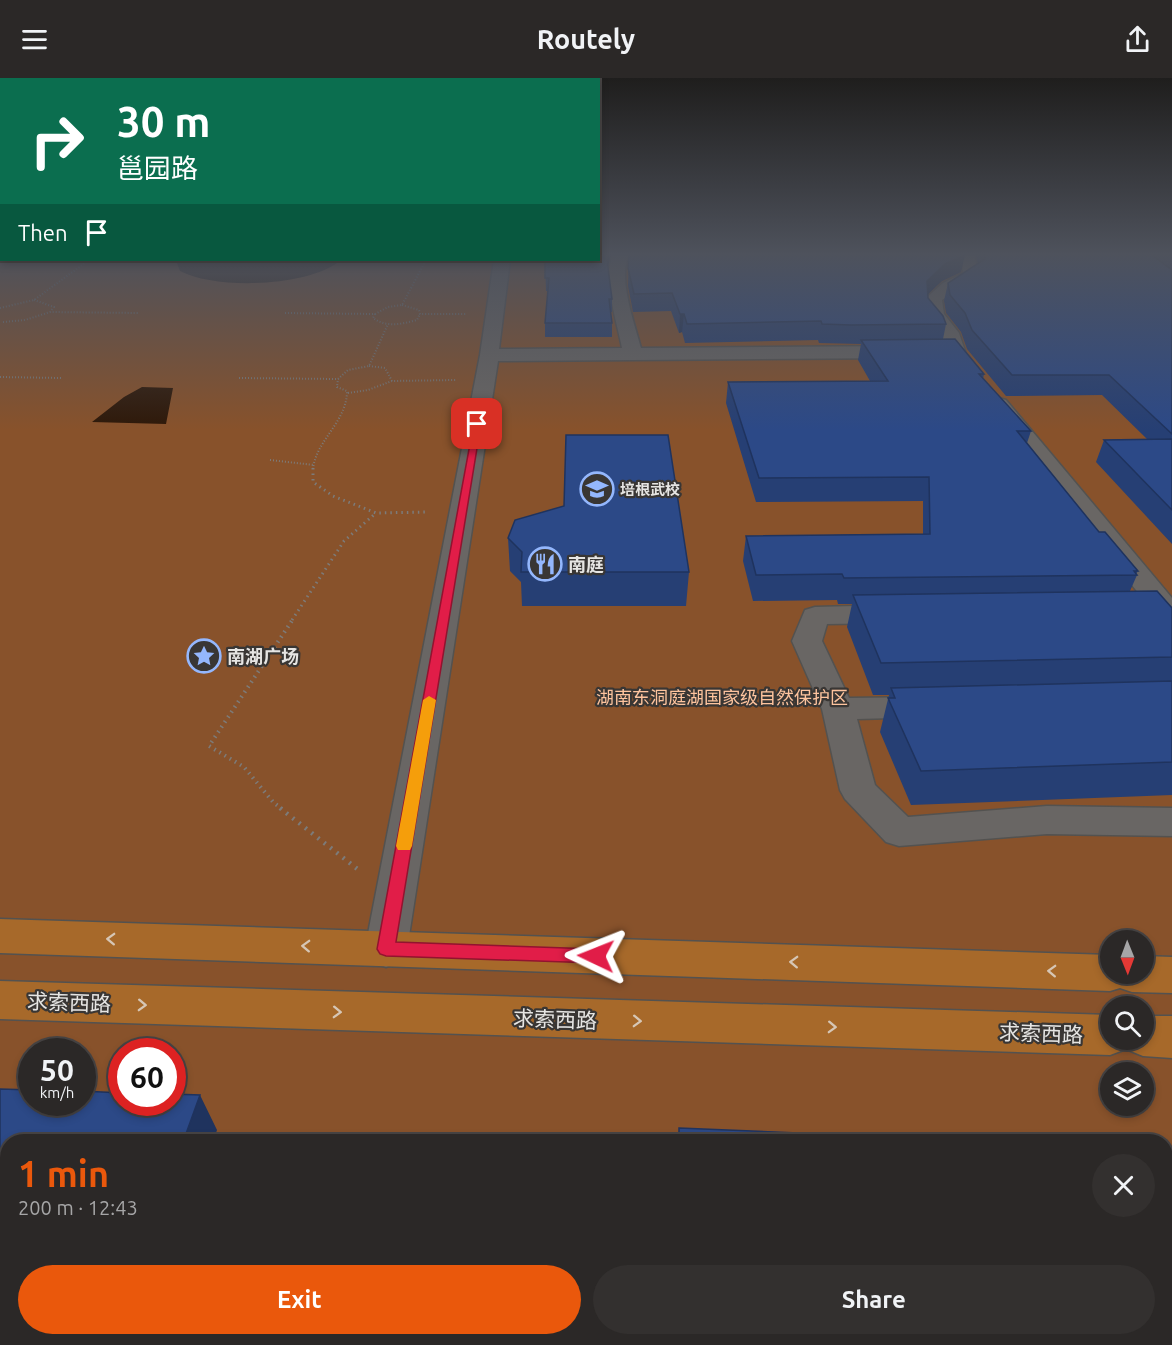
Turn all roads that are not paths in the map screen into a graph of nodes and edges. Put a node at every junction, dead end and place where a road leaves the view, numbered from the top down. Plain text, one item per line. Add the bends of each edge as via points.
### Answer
1 (494, 312) edge
2 (623, 312) edge
3 (935, 312) edge
4 (956, 351) junction
5 (633, 354) junction
6 (487, 368) junction
7 (971, 370) edge
8 (986, 388) edge
9 (1133, 611) edge
10 (917, 614) edge
11 (1169, 614) edge
12 (957, 706) edge
13 (838, 709) junction
14 (1172, 822) edge
15 (0, 936) edge
16 (386, 949) junction
17 (1100, 973) edge
18 (1154, 975) edge
19 (1172, 975) edge
20 (0, 999) edge
21 (1100, 1035) edge
22 (1154, 1036) edge
23 (1172, 1037) edge

1 - 6 street
2 - 5 street
3 - 4 street via 950,333
4 - 5 street
4 - 7 street
5 - 6 street
6 - 16 street
8 - 11 street
9 - 11 street
10 - 13 street via 815,616 807,641
12 - 13 street
13 - 14 street via 858,790 899,832 1047,819
16 -> 15 main road
17 -> 16 main road
18 - 19 main road
20 -> 21 main road, 求索西路
22 - 23 main road

